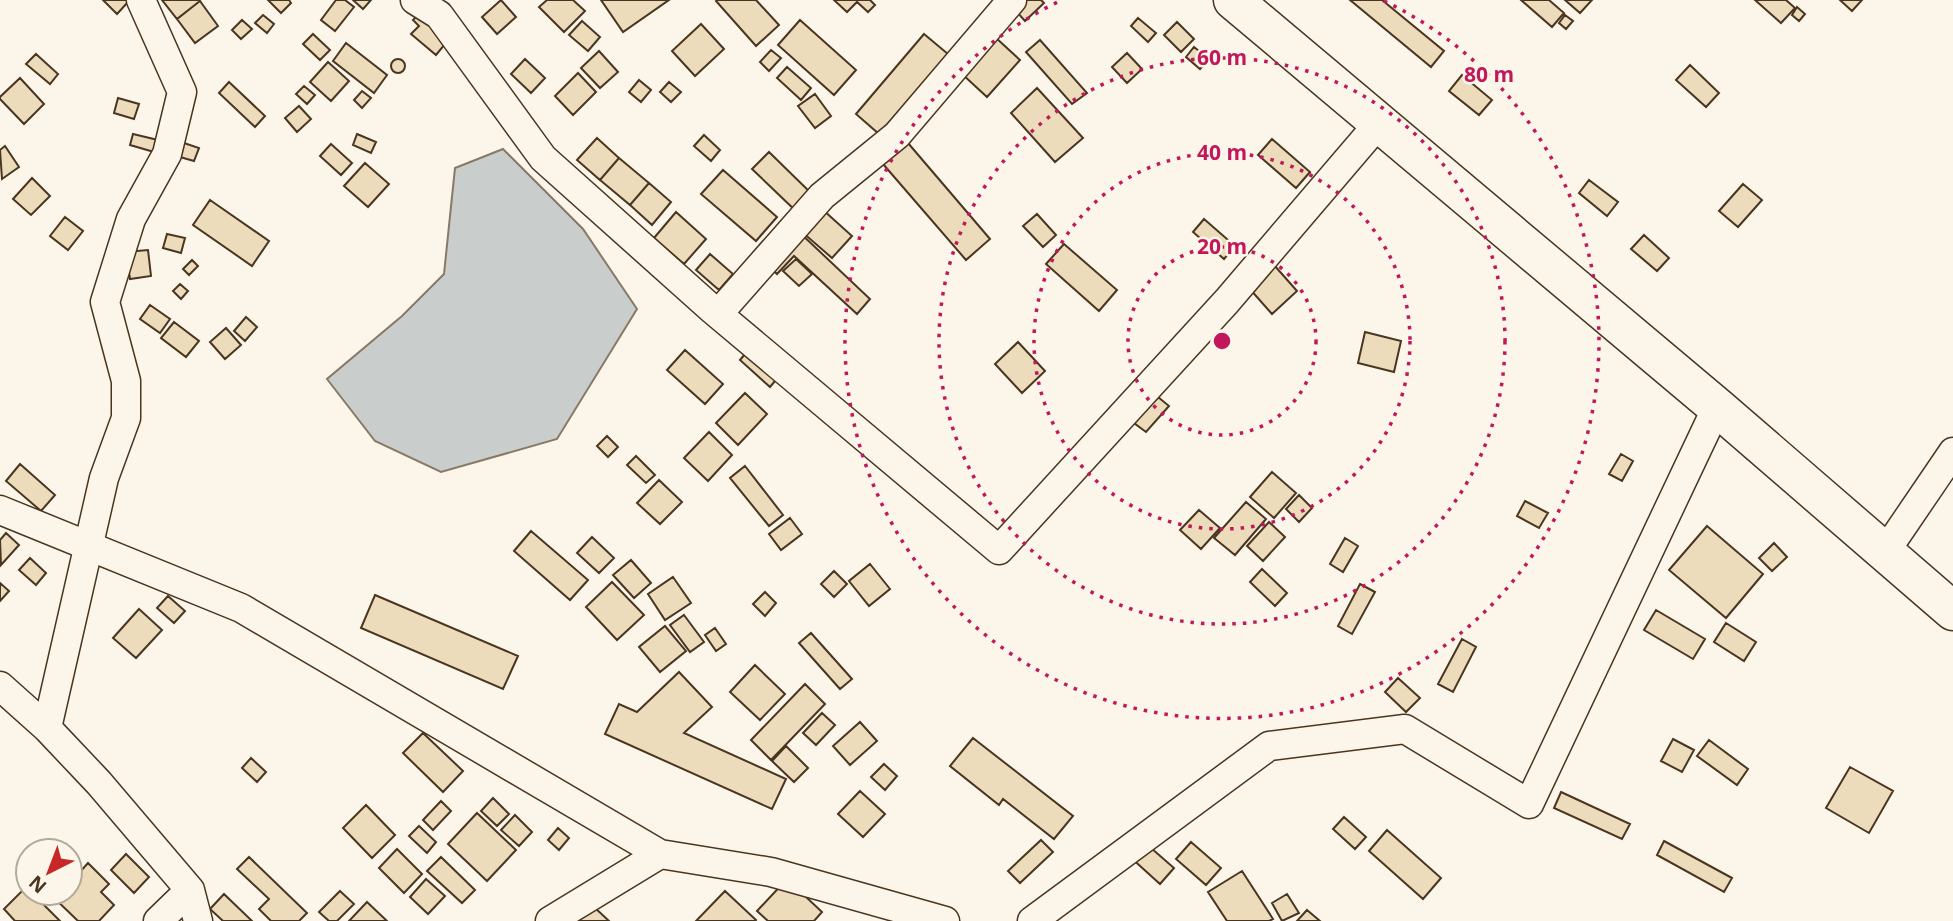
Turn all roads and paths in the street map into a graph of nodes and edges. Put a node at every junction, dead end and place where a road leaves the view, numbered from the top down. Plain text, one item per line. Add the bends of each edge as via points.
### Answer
1 (141, 0) edge
2 (415, 0) edge
3 (1012, 0) edge
4 (1233, 0) edge
5 (1379, 123) junction
6 (719, 314) junction
7 (1717, 407) junction
8 (1953, 452) edge
9 (0, 510) edge
10 (88, 548) junction
11 (1885, 552) junction
12 (1953, 611) edge
13 (0, 686) edge
14 (47, 728) junction
15 (660, 854) junction
16 (190, 890) junction
17 (158, 921) edge
18 (198, 921) edge
19 (550, 921) edge
20 (945, 921) edge
21 (1032, 921) edge

1 - 10 street via 182,92 167,154 131,219 105,302 126,381 126,418 103,478
2 - 6 street via 439,15 543,158
3 - 6 street via 897,135 822,196
4 - 5 main road
5 - 6 street via 1227,301 999,550
5 - 7 main road
7 - 11 main road
7 - 21 street via 1529,804 1405,729 1269,746
8 - 11 street
9 - 10 street
10 - 14 street
10 - 15 street via 241,608
11 - 12 main road
13 - 14 street
14 - 16 street
15 - 19 street
15 - 20 street via 771,872
16 - 17 street
16 - 18 street

